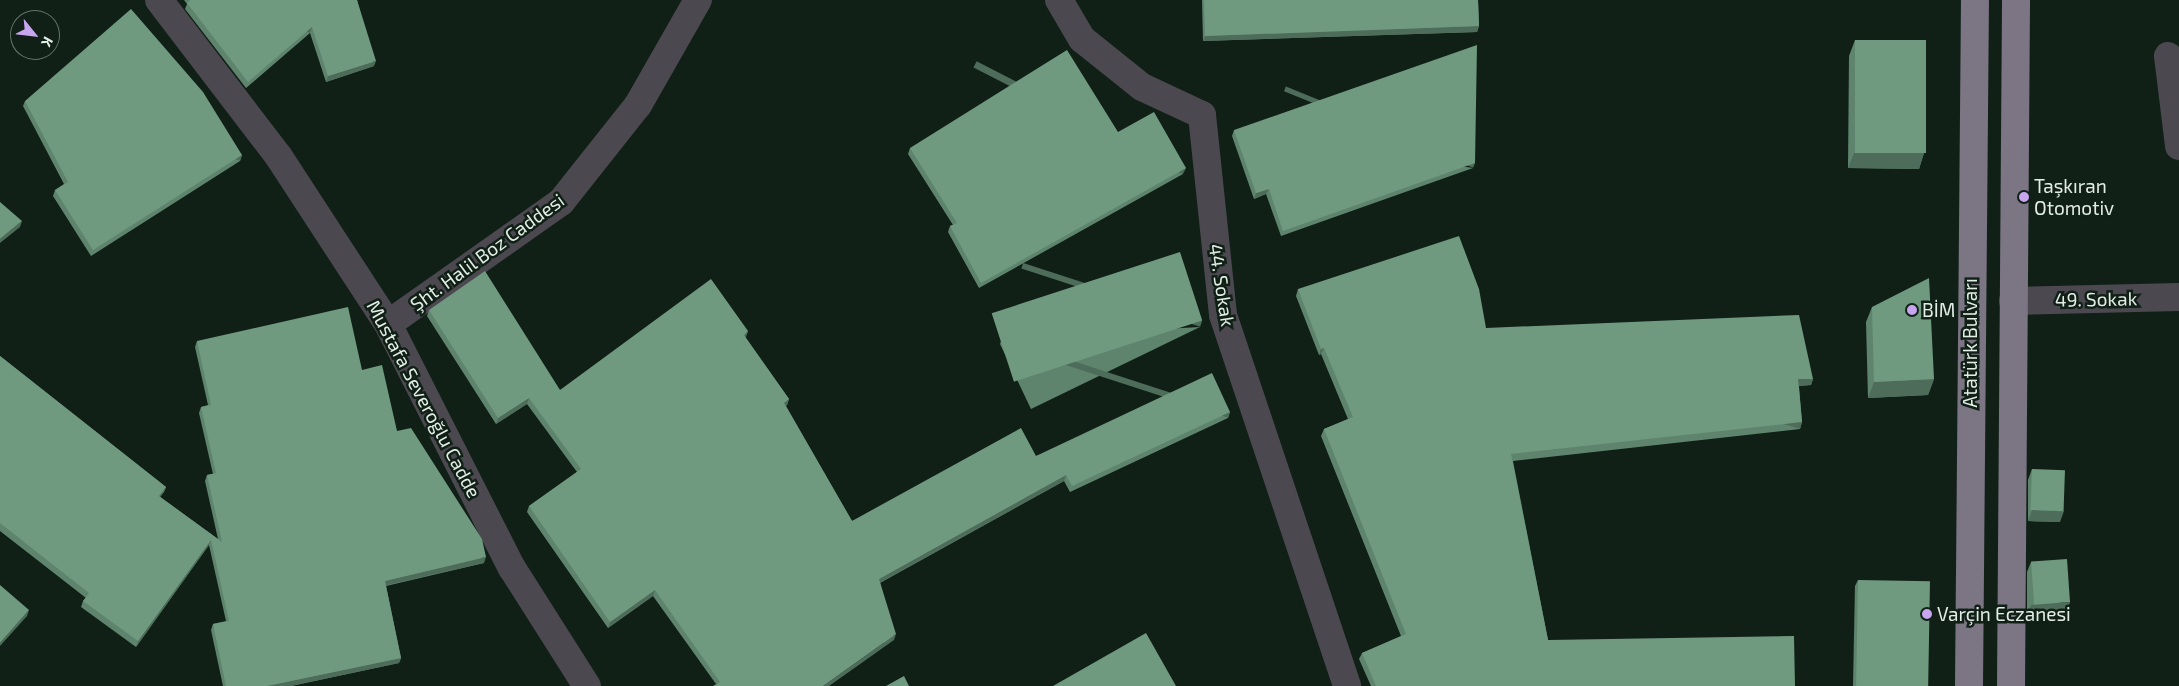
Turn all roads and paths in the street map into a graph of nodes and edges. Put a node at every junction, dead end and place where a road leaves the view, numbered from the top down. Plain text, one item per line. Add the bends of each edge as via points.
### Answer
1 (159, 0) edge
2 (698, 0) edge
3 (1059, 0) edge
4 (1974, 0) edge
5 (2016, 0) edge
6 (2168, 56) dead end
7 (2179, 146) edge
8 (2179, 297) edge
9 (2013, 301) junction
10 (388, 324) junction
11 (587, 686) edge
12 (1347, 686) edge
13 (1969, 686) edge
14 (2011, 686) edge

1 - 10 street, Mustafa Severoğlu Cadde via 279,157
2 - 10 street, Şht. Halil Boz Caddesi via 638,105 561,202
3 - 12 street, 44. Sokak via 1082,39 1142,87 1202,115 1223,315
4 - 13 main road, Atatürk Bulvarı
5 - 9 main road
6 - 7 street
8 - 9 street, 49. Sokak
9 - 14 main road
10 - 11 street, Mustafa Severoğlu Cadde via 512,568

